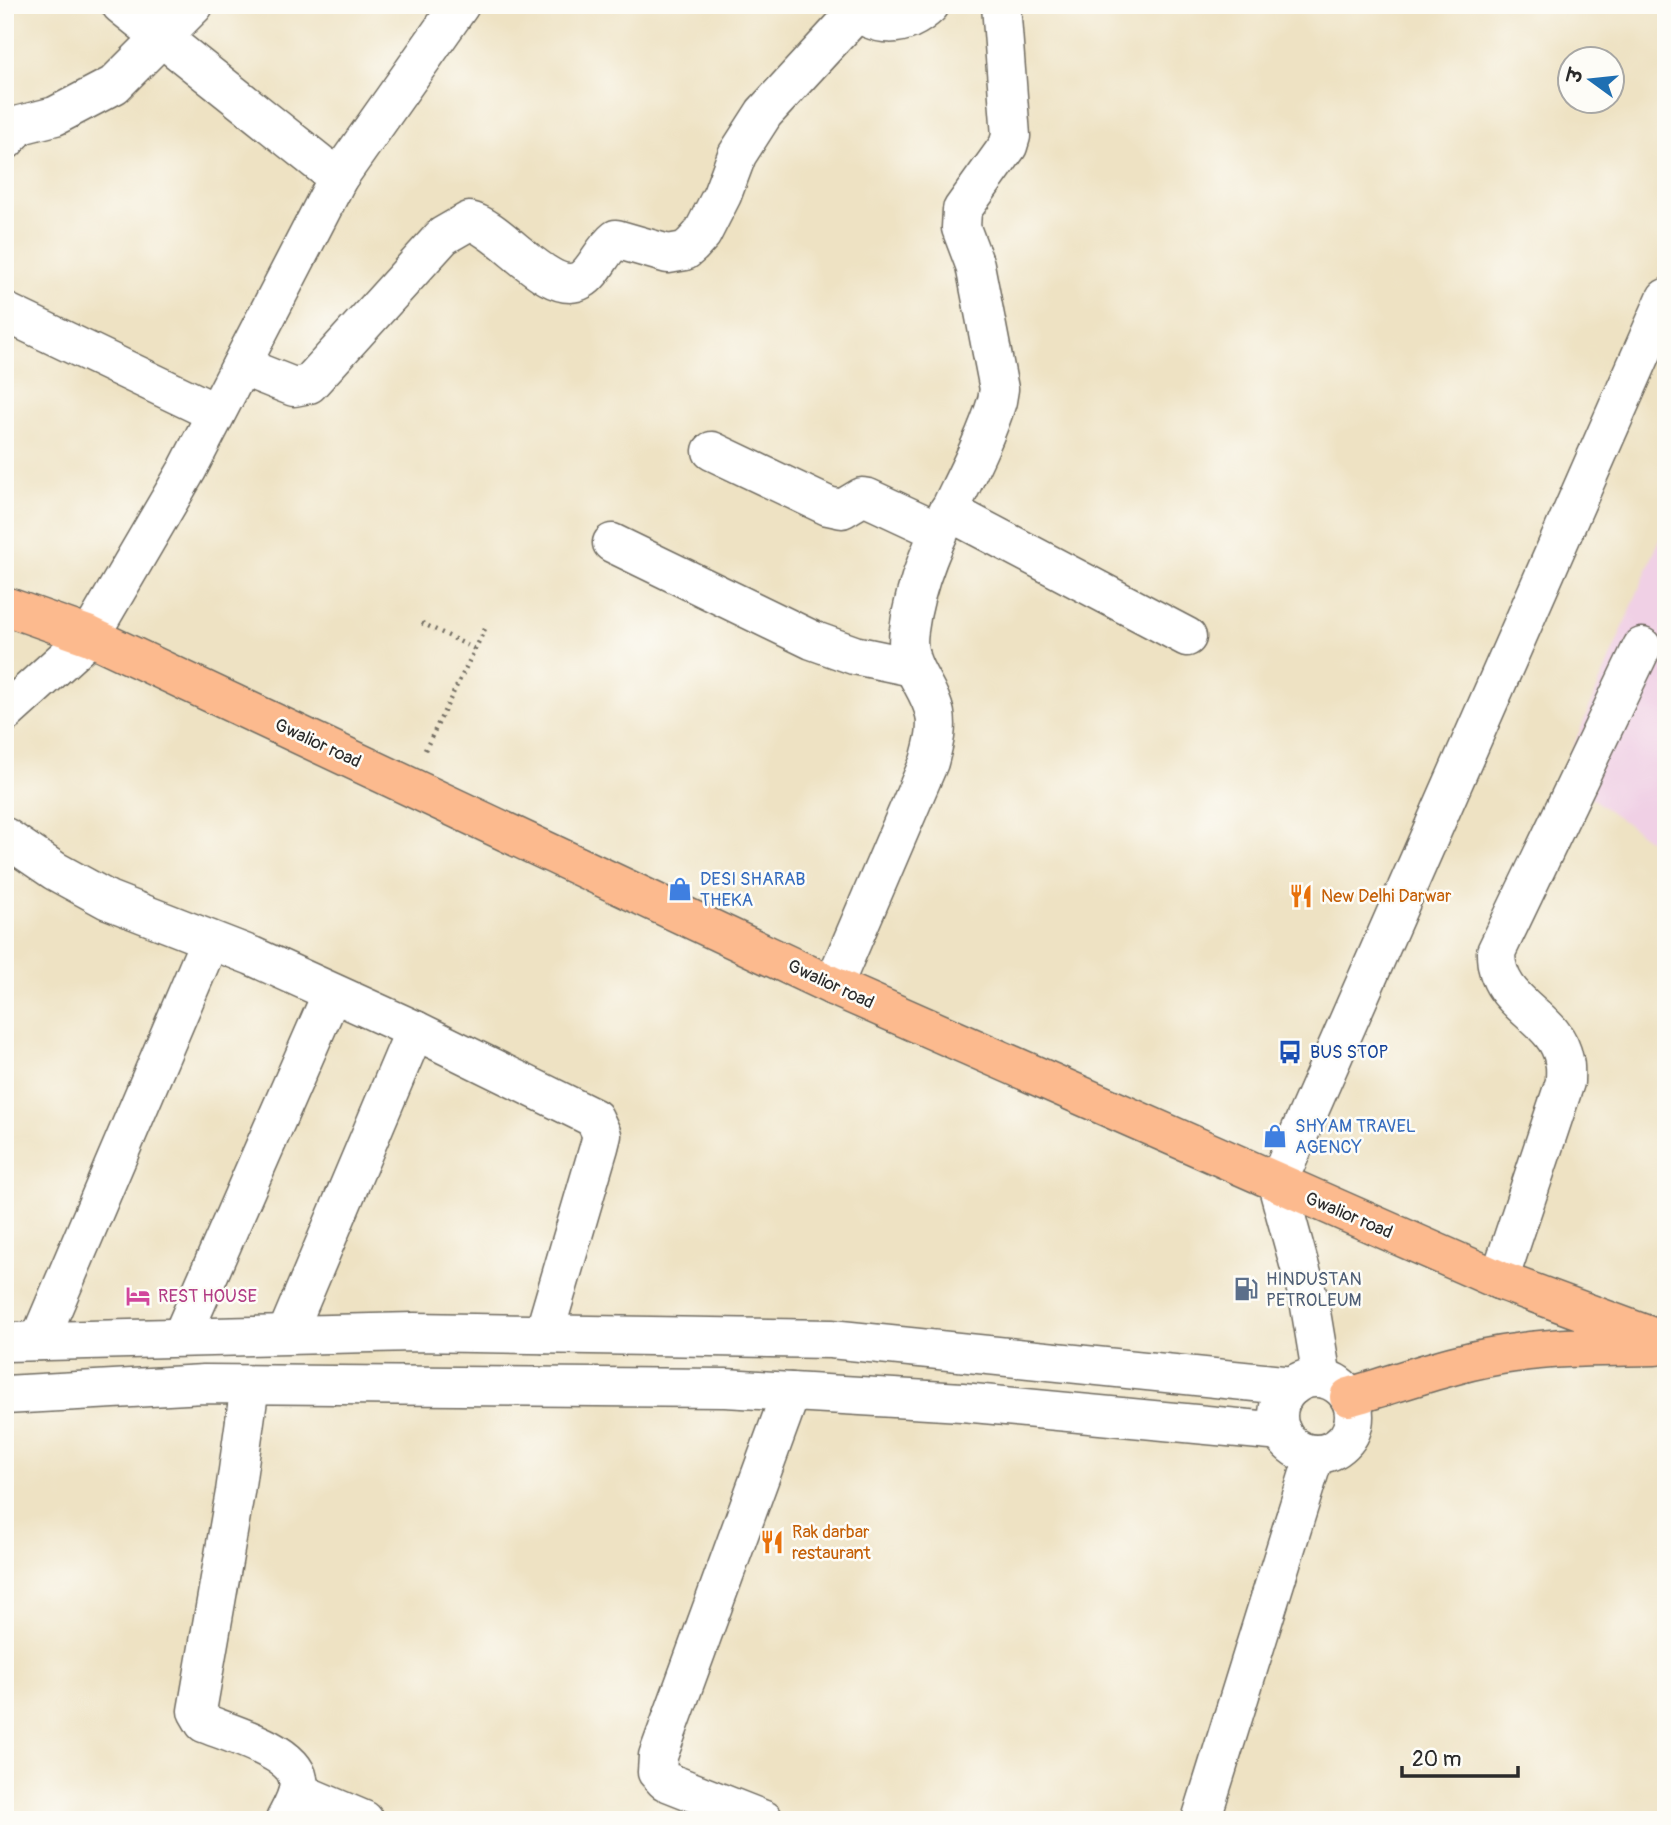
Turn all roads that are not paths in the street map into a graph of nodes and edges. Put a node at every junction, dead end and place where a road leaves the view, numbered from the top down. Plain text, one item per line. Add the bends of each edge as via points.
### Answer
1 (121, 5) edge
2 (194, 5) edge
3 (460, 5) edge
4 (930, 5) edge
5 (1001, 5) edge
6 (853, 9) edge
7 (164, 39) junction
8 (5, 141) edge
9 (338, 178) junction
10 (1666, 298) edge
11 (5, 312) edge
12 (241, 366) junction
13 (216, 413) junction
14 (712, 451) dead end
15 (944, 521) junction
16 (612, 543) dead end
17 (5, 606) edge
18 (90, 636) junction
19 (1187, 637) dead end
20 (1642, 647) dead end
21 (912, 667) junction
22 (5, 713) edge
23 (5, 837) edge
24 (210, 940) junction
25 (833, 986) junction
26 (332, 993) junction
27 (415, 1030) junction
28 (1277, 1185) junction
29 (1499, 1280) junction
30 (287, 1333) junction
31 (544, 1334) junction
32 (182, 1336) junction
33 (22, 1341) edge
34 (1666, 1344) edge
35 (250, 1385) junction
36 (1321, 1387) junction
37 (791, 1392) junction
38 (5, 1395) edge
39 (1282, 1432) junction
40 (1314, 1454) junction
41 (291, 1806) edge
42 (364, 1820) edge
43 (764, 1820) edge
44 (1201, 1820) edge

1 - 7 street
2 - 7 street
3 - 9 street
4 - 6 street via 900,24 879,24
5 - 15 street via 1011,136 962,210 961,221 975,265 999,389 992,417
6 - 12 street via 764,113 737,155 702,234 685,251 668,254 616,239 584,278 570,283 541,272 489,229 469,221 443,236 309,384 294,387
7 - 8 street via 114,85 55,116 20,125
7 - 9 street
9 - 12 street
10 - 28 street
11 - 13 street
12 - 13 street
13 - 18 street
14 - 15 street via 828,506 842,509 862,497
15 - 19 street
15 - 21 street via 917,587 907,651
16 - 21 street via 812,640 854,655
17 - 18 main road, Gwalior road
18 - 22 street
18 - 25 main road, Gwalior road
20 - 29 street via 1496,952 1496,971 1503,985 1551,1033 1564,1058 1565,1082
21 - 25 street via 935,713 936,733
23 - 24 street via 108,900
24 - 26 street
24 - 33 street
25 - 28 main road, Gwalior road
26 - 27 street
26 - 32 street
27 - 30 street
27 - 31 street via 583,1111 599,1126 599,1147
28 - 29 main road, Gwalior road
28 - 36 street via 1309,1300
29 - 34 main road, Gwalior road
30 - 31 street
30 - 32 street
31 - 36 street via 831,1339
32 - 33 street
34 - 36 main road via 1513,1353
35 - 37 street
35 - 38 street
35 - 41 street via 197,1711 204,1723 289,1761 298,1780
36 - 39 street via 1279,1407
36 - 40 street via 1354,1414 1350,1432 1339,1446
37 - 39 street via 962,1402
37 - 43 street via 658,1756 657,1772 665,1782
39 - 40 street via 1295,1448
40 - 44 street
41 - 42 street

